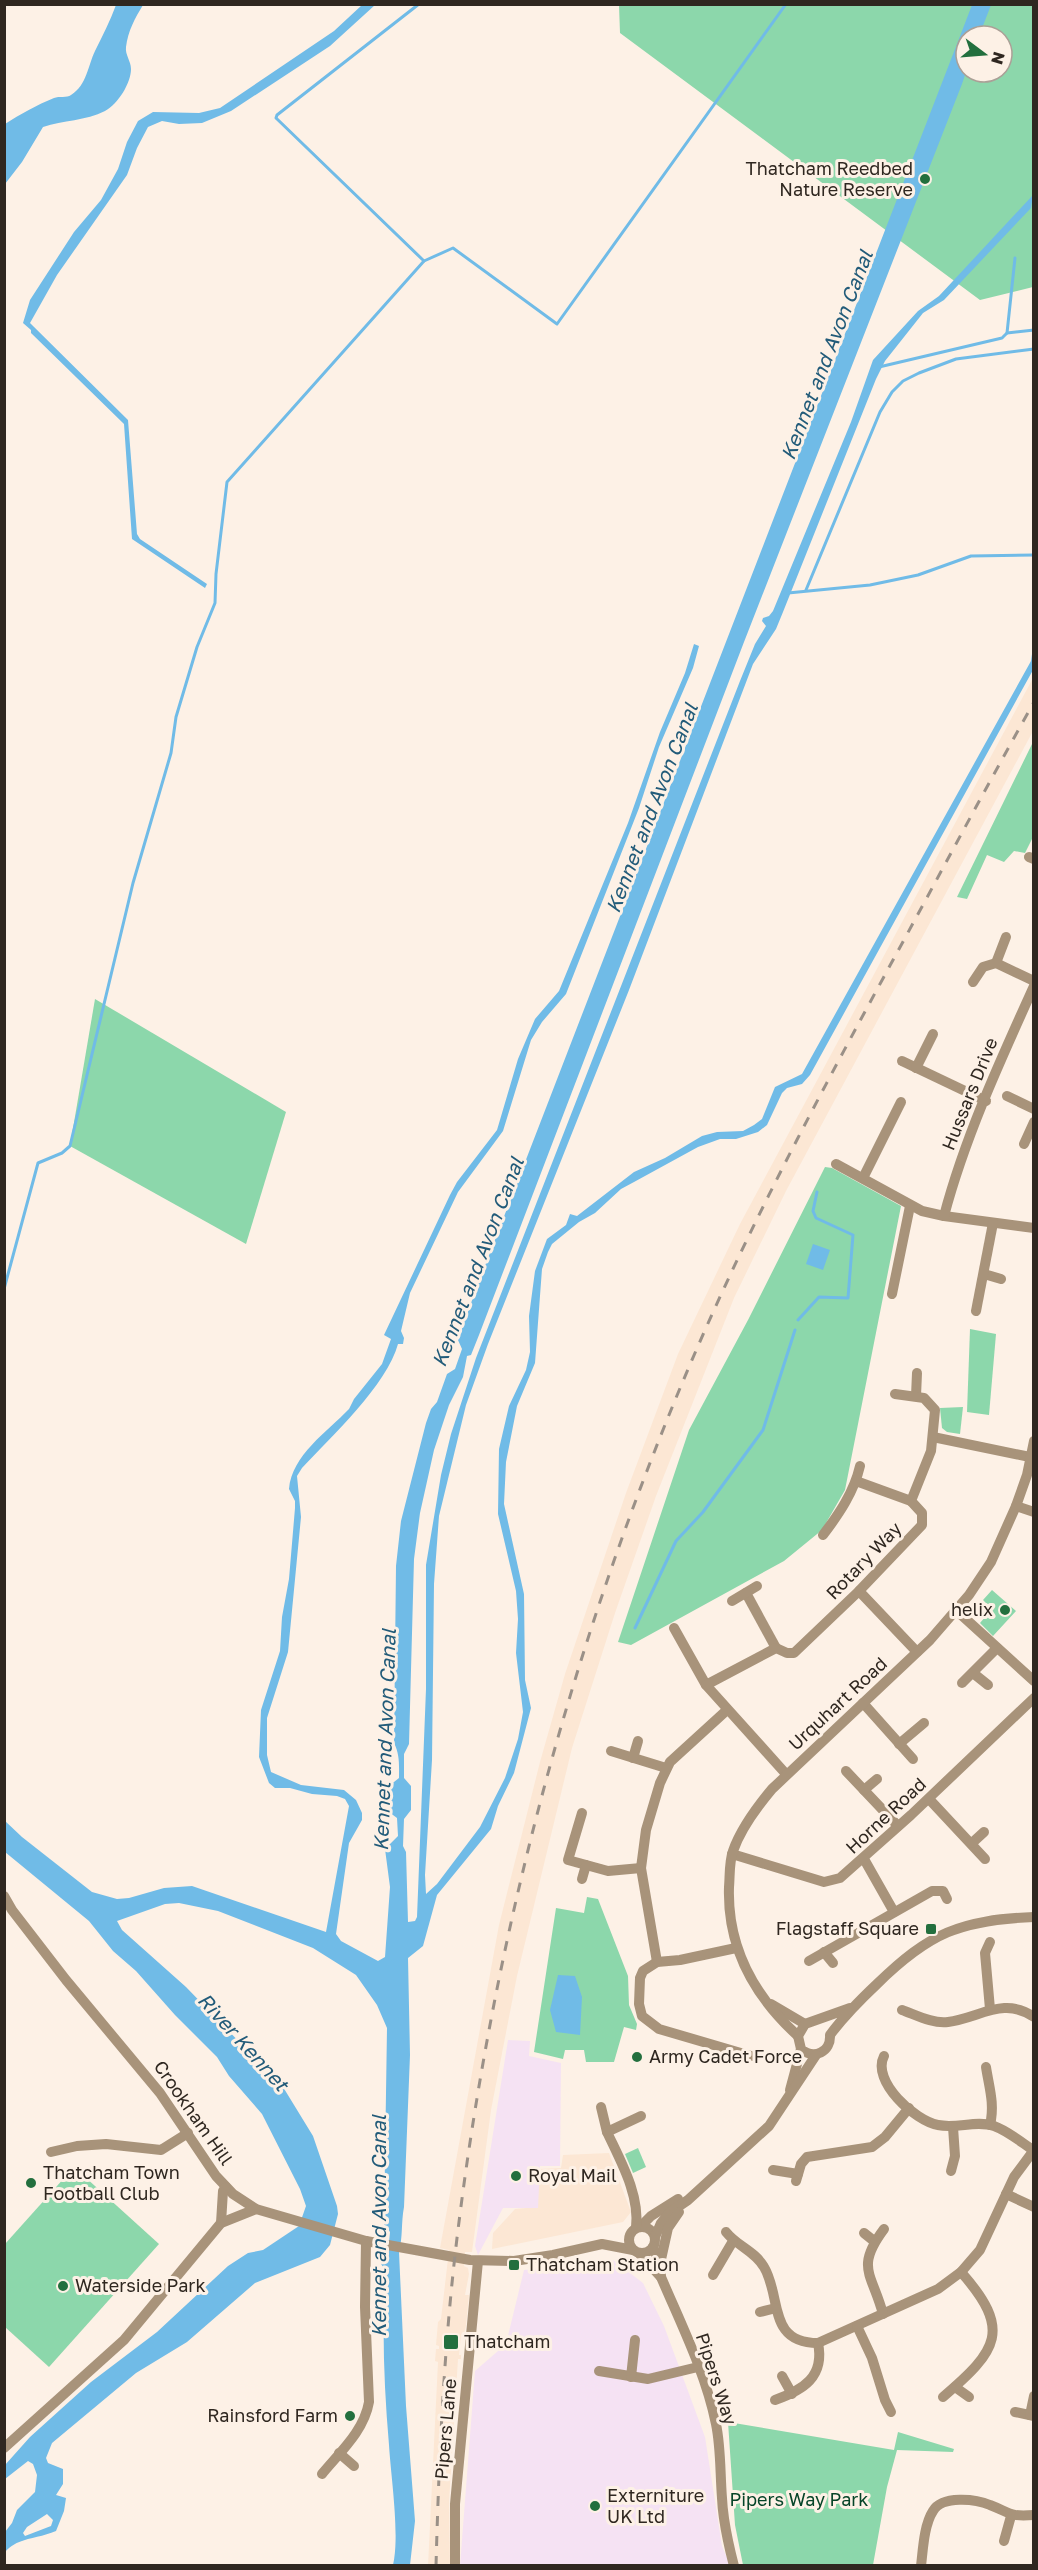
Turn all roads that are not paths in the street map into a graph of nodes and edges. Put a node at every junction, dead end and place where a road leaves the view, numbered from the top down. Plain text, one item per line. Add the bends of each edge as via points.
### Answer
1 (1006, 937) dead end
2 (996, 963) junction
3 (1034, 981) edge
4 (973, 982) dead end
5 (1034, 986) edge
6 (933, 1034) dead end
7 (902, 1062) dead end
8 (916, 1068) junction
9 (1007, 1096) dead end
10 (986, 1101) junction
11 (901, 1102) dead end
12 (1034, 1109) edge
13 (1034, 1122) edge
14 (1024, 1144) dead end
15 (836, 1164) dead end
16 (863, 1178) junction
17 (910, 1206) junction
18 (944, 1216) junction
19 (993, 1223) junction
20 (1034, 1228) edge
21 (984, 1274) junction
22 (1001, 1279) dead end
23 (892, 1294) dead end
24 (976, 1311) dead end
25 (917, 1373) dead end
26 (896, 1394) dead end
27 (916, 1396) junction
28 (933, 1437) junction
29 (1034, 1441) edge
30 (1030, 1457) junction
31 (860, 1466) dead end
32 (856, 1481) junction
33 (911, 1501) junction
34 (1016, 1506) junction
35 (1034, 1512) edge
36 (823, 1535) dead end
37 (757, 1586) dead end
38 (859, 1591) junction
39 (746, 1593) junction
40 (732, 1601) dead end
41 (957, 1611) junction
42 (674, 1628) dead end
43 (776, 1648) junction
44 (997, 1648) junction
45 (917, 1652) junction
46 (973, 1673) junction
47 (1034, 1681) edge
48 (962, 1683) dead end
49 (988, 1685) dead end
50 (705, 1686) junction
51 (1034, 1698) edge
52 (863, 1702) junction
53 (727, 1710) junction
54 (924, 1723) dead end
55 (638, 1741) dead end
56 (900, 1744) junction
57 (611, 1751) dead end
58 (633, 1758) junction
59 (913, 1759) dead end
60 (666, 1768) junction
61 (846, 1771) dead end
62 (786, 1774) junction
63 (877, 1779) dead end
64 (864, 1790) junction
65 (929, 1798) junction
66 (582, 1813) dead end
67 (898, 1826) junction
68 (984, 1832) dead end
69 (972, 1843) junction
70 (732, 1854) junction
71 (864, 1859) junction
72 (986, 1859) dead end
73 (586, 1865) junction
74 (641, 1868) junction
75 (582, 1879) dead end
76 (4, 1896) edge
77 (948, 1899) dead end
78 (894, 1912) junction
79 (1034, 1917) edge
80 (736, 1948) junction
81 (984, 1949) dead end
82 (824, 1952) junction
83 (809, 1961) dead end
84 (657, 1962) junction
85 (833, 1963) dead end
86 (766, 2001) junction
87 (850, 2008) junction
88 (990, 2009) junction
89 (902, 2010) dead end
90 (923, 2017) junction
91 (1034, 2017) edge
92 (817, 2022) junction
93 (805, 2024) junction
94 (918, 2029) dead end
95 (830, 2035) junction
96 (798, 2036) junction
97 (801, 2049) junction
98 (739, 2053) junction
99 (816, 2055) junction
100 (751, 2056) dead end
101 (884, 2056) dead end
102 (735, 2066) dead end
103 (986, 2067) dead end
104 (871, 2076) dead end
105 (882, 2079) junction
106 (789, 2096) junction
107 (601, 2107) dead end
108 (909, 2108) junction
109 (641, 2116) dead end
110 (990, 2125) junction
111 (953, 2127) junction
112 (188, 2133) junction
113 (607, 2133) junction
114 (1033, 2150) edge
115 (51, 2152) dead end
116 (773, 2170) dead end
117 (951, 2171) dead end
118 (708, 2179) junction
119 (226, 2187) junction
120 (1006, 2194) junction
121 (688, 2200) junction
122 (1034, 2207) edge
123 (256, 2209) junction
124 (221, 2223) junction
125 (638, 2227) junction
126 (884, 2229) dead end
127 (864, 2234) dead end
128 (629, 2237) junction
129 (874, 2241) junction
130 (370, 2242) junction
131 (654, 2242) junction
132 (602, 2244) junction
133 (636, 2251) junction
134 (478, 2261) junction
135 (660, 2264) junction
136 (961, 2272) junction
137 (713, 2275) dead end
138 (661, 2277) junction
139 (776, 2308) junction
140 (760, 2312) dead end
141 (883, 2314) junction
142 (857, 2326) junction
143 (635, 2340) dead end
144 (818, 2343) junction
145 (698, 2367) junction
146 (599, 2371) dead end
147 (782, 2376) dead end
148 (631, 2377) junction
149 (955, 2387) junction
150 (792, 2394) junction
151 (1034, 2396) edge
152 (943, 2397) dead end
153 (969, 2397) dead end
154 (775, 2400) dead end
155 (885, 2400) junction
156 (873, 2401) dead end
157 (891, 2412) dead end
158 (1015, 2412) dead end
159 (1032, 2415) edge
160 (4, 2448) edge
161 (339, 2453) junction
162 (354, 2466) dead end
163 (322, 2474) dead end
164 (927, 2498) dead end
165 (935, 2508) junction
166 (1034, 2515) edge
167 (1011, 2516) junction
168 (1004, 2541) dead end
169 (455, 2565) edge
170 (734, 2565) edge
171 (921, 2565) edge

1 - 2 street
2 - 3 street
2 - 4 street via 983,967
5 - 10 street, Hussars Drive
6 - 8 street
7 - 8 street
8 - 10 street
9 - 12 street
10 - 18 street, Hussars Drive via 954,1179
11 - 16 street
13 - 14 street
15 - 16 street
16 - 17 street
17 - 18 street
17 - 23 street
18 - 19 street
19 - 20 street
19 - 21 street
21 - 22 street
21 - 24 street
25 - 27 street
26 - 27 street
27 - 28 street, Rotary Way via 927,1400 935,1410
28 - 30 street
28 - 33 street, Rotary Way
29 - 30 street, Urquhart Road
30 - 34 street, Urquhart Road
31 - 32 street
32 - 33 street
32 - 36 street
33 - 38 street, Rotary Way via 922,1513 921,1525
34 - 35 street
34 - 41 street, Urquhart Road via 991,1562
37 - 39 street
38 - 43 street, Rotary Way via 794,1653
38 - 45 street
39 - 40 street
39 - 43 street
41 - 44 street
41 - 45 street, Urquhart Road
42 - 50 street
43 - 50 street, Rotary Way
44 - 46 street
44 - 47 street
45 - 52 street, Urquhart Road
46 - 48 street
46 - 49 street
50 - 53 street
51 - 65 street, Horne Road
52 - 56 street
52 - 62 street, Urquhart Road
53 - 60 street
53 - 62 street
54 - 56 street
55 - 58 street
56 - 59 street
57 - 58 street
58 - 60 street
60 - 74 street via 644,1837
61 - 64 street
62 - 70 street, Urquhart Road via 755,1811
63 - 64 street
64 - 67 street
65 - 67 street, Horne Road
65 - 69 street
66 - 73 street via 568,1860
67 - 71 street, Horne Road
68 - 69 street
69 - 72 street
70 - 71 street, Horne Road via 824,1882 840,1878
70 - 80 street, Urquhart Road via 729,1912
71 - 78 street
73 - 74 street via 608,1871
73 - 75 street
74 - 84 street
76 - 112 street, Crookham Hill
77 - 78 street via 943,1891 932,1891
78 - 82 street
79 - 87 street via 971,1924 937,1936 897,1963
80 - 84 street
80 - 86 street, Urquhart Road
81 - 88 street
82 - 83 street
82 - 85 street
84 - 98 street via 640,1978 642,2016 659,2029
86 - 93 street, Urquhart Road
86 - 96 street, Urquhart Road
87 - 92 street
87 - 95 street
88 - 90 street via 950,2021
88 - 91 street via 1012,2007
89 - 90 street
90 - 94 street
92 - 93 street
92 - 95 street
93 - 96 street
95 - 99 street via 826,2050
96 - 97 street
97 - 99 street
97 - 106 street
98 - 100 street
98 - 102 street
99 - 106 street
101 - 105 street via 880,2067
103 - 110 street via 993,2103
104 - 105 street
105 - 108 street
106 - 118 street via 762,2134
107 - 113 street
108 - 111 street via 934,2124
108 - 116 street via 876,2145 812,2155 801,2164 797,2177
109 - 113 street
110 - 111 street
110 - 114 street
111 - 117 street via 955,2156
112 - 115 street via 161,2150 106,2144
112 - 119 street, Crookham Hill
113 - 125 street via 631,2188
114 - 120 street
118 - 121 street
118 - 125 street
119 - 123 street, Crookham Hill
119 - 124 street
120 - 122 street
120 - 136 street via 984,2242
121 - 131 street via 669,2213
121 - 135 street via 668,2228
123 - 124 street
123 - 130 street, Crookham Hill
124 - 160 street via 124,2340
125 - 128 street
125 - 131 street via 648,2228
126 - 129 street
127 - 129 street
128 - 132 street, Crookham Hill
128 - 133 street
129 - 141 street via 867,2254 867,2266
130 - 134 street, Crookham Hill
130 - 161 street via 365,2307 369,2403 362,2425
131 - 133 street via 647,2252
131 - 135 street, Pipers Way
132 - 133 street
132 - 134 street, Crookham Hill via 523,2259
133 - 138 street, Pipers Way
134 - 169 street, Pipers Lane via 455,2504
135 - 138 street, Pipers Way
136 - 141 street via 938,2289
136 - 149 street via 987,2304 993,2333 981,2361
137 - 139 street via 730,2237 764,2266
138 - 145 street, Pipers Way
139 - 140 street
139 - 144 street via 786,2331 803,2341
141 - 142 street
142 - 144 street
142 - 155 street
143 - 148 street
144 - 150 street via 820,2358 809,2382
145 - 148 street via 648,2379
145 - 170 street, Pipers Way via 716,2422 727,2542
146 - 148 street
147 - 150 street
149 - 152 street
149 - 153 street
150 - 154 street
151 - 159 street
155 - 156 street
155 - 157 street
158 - 159 street
161 - 162 street
161 - 163 street
164 - 165 street
165 - 167 street via 948,2502 973,2501
165 - 171 street
166 - 167 street
167 - 168 street

